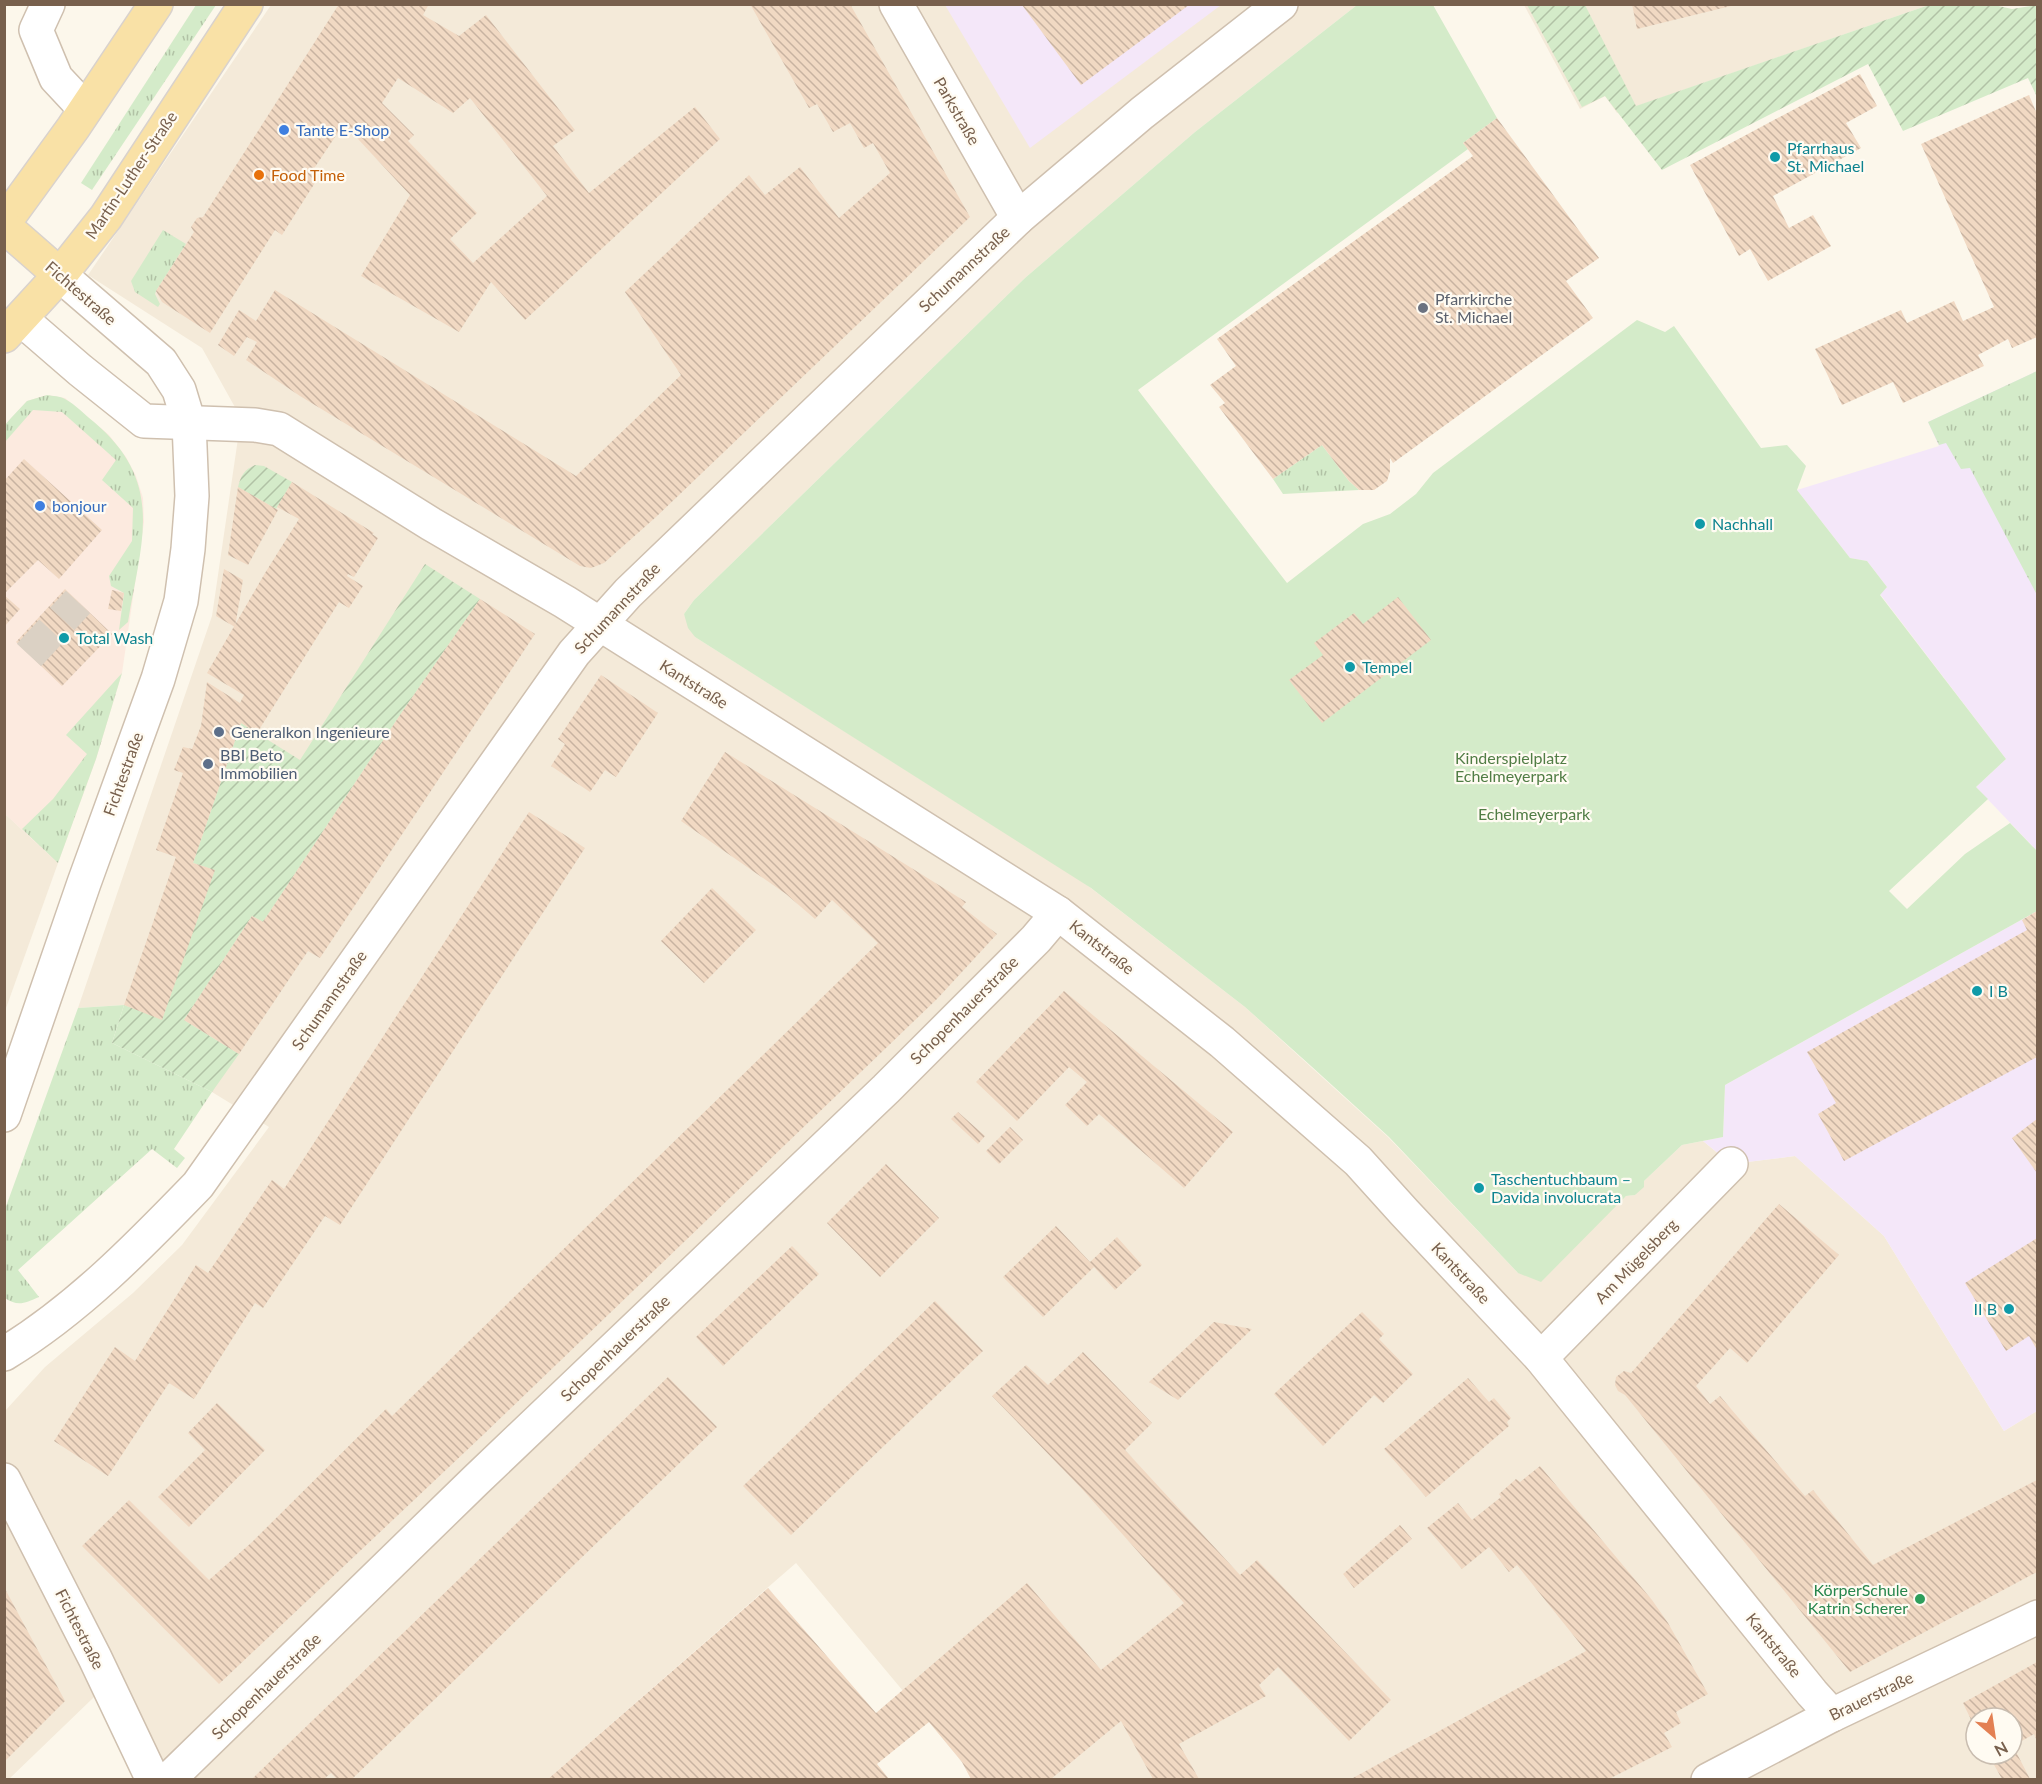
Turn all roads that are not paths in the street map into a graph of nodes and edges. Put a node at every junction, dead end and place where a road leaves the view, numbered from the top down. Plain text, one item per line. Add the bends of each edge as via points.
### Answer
1 (48, 4) edge
2 (156, 4) edge
3 (246, 4) edge
4 (896, 4) edge
5 (1281, 4) edge
6 (85, 108) junction
7 (1018, 218) junction
8 (4, 225) edge
9 (60, 275) junction
10 (10, 319) edge
11 (189, 423) junction
12 (598, 624) junction
13 (1058, 913) junction
14 (4, 1115) edge
15 (1731, 1164) dead end
16 (4, 1354) edge
17 (1541, 1358) junction
18 (4, 1480) edge
19 (2037, 1617) edge
20 (1832, 1715) junction
21 (153, 1779) edge
22 (168, 1779) edge
23 (1708, 1779) edge

1 - 6 street via 36,30 56,78
2 - 6 main road
3 - 9 main road, Martin-Luther-Straße via 106,217
4 - 7 street, Parkstraße
5 - 7 street, Schumannstraße via 1142,113
6 - 8 main road
7 - 12 street, Schumannstraße
8 - 9 main road, Fichtestraße
9 - 10 main road, Martin-Luther-Straße
9 - 11 street, Fichtestraße via 161,362 179,390
10 - 11 street via 144,421
11 - 12 street, Kantstraße via 279,429
11 - 14 street, Fichtestraße via 192,496 181,602 158,680
12 - 13 street, Kantstraße
12 - 16 street, Schumannstraße via 198,1185 131,1254 51,1322
13 - 17 street, Kantstraße via 1222,1042 1358,1161
13 - 22 street, Schopenhauerstraße via 886,1089
15 - 17 street, Am Mügelsberg
17 - 20 street, Kantstraße
18 - 21 street, Fichtestraße
19 - 20 street, Brauerstraße
20 - 23 street, Brauerstraße

